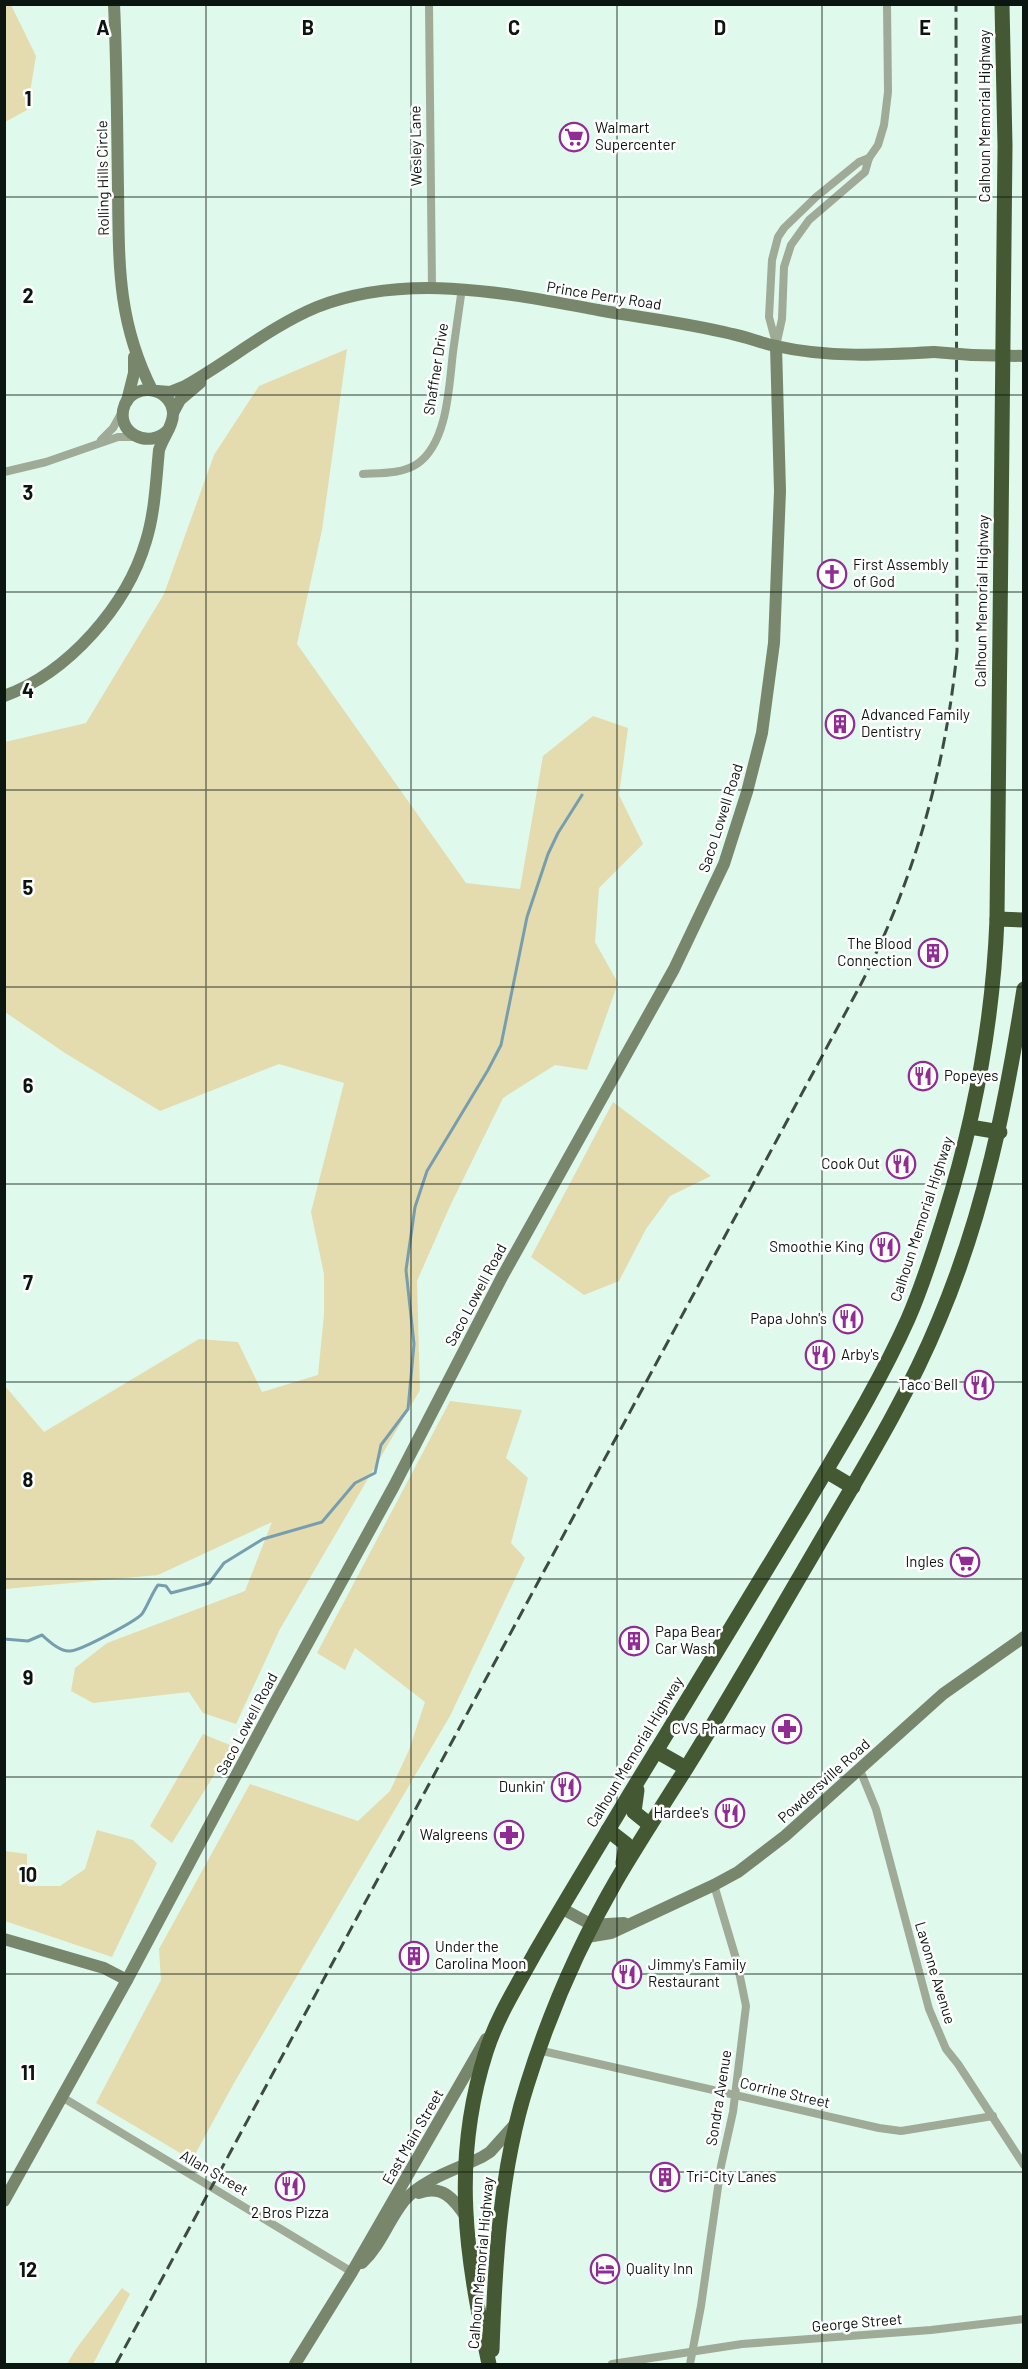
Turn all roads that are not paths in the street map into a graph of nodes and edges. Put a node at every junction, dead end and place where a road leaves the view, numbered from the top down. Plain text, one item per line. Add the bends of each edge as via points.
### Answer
1 (114, 4) edge
2 (429, 4) edge
3 (887, 4) edge
4 (1002, 4) edge
5 (869, 158) junction
6 (432, 288) junction
7 (462, 288) junction
8 (776, 346) junction
9 (134, 350) junction
10 (1003, 354) junction
11 (1023, 356) edge
12 (216, 368) junction
13 (154, 391) junction
14 (125, 406) junction
15 (173, 413) junction
16 (168, 429) junction
17 (142, 439) junction
18 (98, 442) junction
19 (4, 472) edge
20 (363, 474) dead end
21 (156, 484) junction
22 (4, 696) edge
23 (997, 919) junction
24 (1023, 921) edge
25 (1023, 989) edge
26 (970, 1127) junction
27 (1000, 1132) junction
28 (826, 1471) junction
29 (853, 1487) junction
30 (1023, 1637) edge
31 (656, 1751) junction
32 (686, 1768) junction
33 (860, 1770) junction
34 (641, 1776) junction
35 (650, 1826) junction
36 (608, 1830) junction
37 (622, 1872) junction
38 (714, 1885) junction
39 (561, 1908) junction
40 (590, 1931) junction
41 (4, 1939) edge
42 (127, 1980) junction
43 (499, 2017) junction
44 (538, 2050) junction
45 (735, 2095) junction
46 (62, 2097) junction
47 (993, 2116) junction
48 (516, 2122) junction
49 (1023, 2165) edge
50 (464, 2166) junction
51 (409, 2196) junction
52 (4, 2201) edge
53 (466, 2217) junction
54 (352, 2272) junction
55 (1023, 2319) edge
56 (693, 2353) junction
57 (295, 2364) edge
58 (490, 2364) edge
59 (612, 2364) edge
60 (690, 2364) edge

1 - 9 street, Rolling Hills Circle via 119,268
2 - 6 street, Wesley Lane
3 - 5 street via 888,92 884,125
4 - 10 highway, Calhoun Memorial Highway
5 - 8 street via 865,172 809,220 791,245 784,267 782,319
5 - 8 street via 816,197 778,237 772,260 769,317
6 - 7 street, Prince Perry Road
6 - 12 street, Prince Perry Road via 370,293 317,308
7 - 8 street, Prince Perry Road via 660,320
7 - 20 street, Shaffner Drive via 449,391 439,435 417,464 407,469
8 - 10 street, Prince Perry Road, bridge via 850,355
8 - 42 street, Saco Lowell Road via 780,491 774,643 762,733 724,864 674,969 502,1277 394,1486
9 - 13 street, Rolling Hills Circle
9 - 14 street, Rolling Hills Circle via 135,369
10 - 11 street, Prince Perry Road
10 - 23 highway, Calhoun Memorial Highway
12 - 13 street, Prince Perry Road via 170,392
12 - 15 street, Prince Perry Road via 180,400
13 - 14 street via 135,393
13 - 15 street via 166,398
14 - 17 street via 126,427
14 - 18 street via 113,428
15 - 16 street
16 - 17 street via 155,439
16 - 21 street via 159,450
17 - 18 street via 128,435
17 - 21 street via 152,458
18 - 19 street via 56,459
21 - 22 street via 146,542 119,600 95,632 63,662
23 - 24 highway
23 - 26 highway, Calhoun Memorial Highway via 987,1035
25 - 27 highway, Calhoun Memorial Highway
26 - 27 highway
26 - 28 highway, Calhoun Memorial Highway via 934,1249 909,1316
27 - 29 highway, Calhoun Memorial Highway via 970,1238 939,1320
28 - 29 highway
28 - 31 highway, Calhoun Memorial Highway
29 - 32 highway, Calhoun Memorial Highway
30 - 33 street, Powdersville Road via 943,1694
31 - 32 highway
31 - 34 highway, Calhoun Memorial Highway
32 - 35 highway, Calhoun Memorial Highway
33 - 38 street, Powdersville Road via 784,1836 738,1872
33 - 47 street, Lavonne Avenue via 876,1809 929,2009 946,2049
34 - 35 highway via 633,1806
34 - 36 highway, Calhoun Memorial Highway
35 - 37 highway, Calhoun Memorial Highway
36 - 37 highway via 626,1845
36 - 39 highway, Calhoun Memorial Highway
37 - 40 highway, Calhoun Memorial Highway
38 - 40 street, Powdersville Road via 611,1933
38 - 45 street, Sondra Avenue via 746,2006
39 - 40 street
39 - 43 highway, Calhoun Memorial Highway
40 - 44 highway, Calhoun Memorial Highway
41 - 42 street via 104,1968
42 - 46 street, Saco Lowell Road
43 - 50 highway, Calhoun Memorial Highway via 478,2081
43 - 54 street, East Main Street
44 - 45 street, Corrine Street
44 - 48 highway, Calhoun Memorial Highway
45 - 47 street, Corrine Street via 901,2131
45 - 56 street, Sondra Avenue
46 - 52 street, Saco Lowell Road
46 - 54 street, Allan Street
47 - 49 street, Lavonne Avenue
48 - 50 street, East Main Street via 490,2152
48 - 58 highway, Calhoun Memorial Highway via 498,2238
50 - 51 street, East Main Street
50 - 53 highway, Calhoun Memorial Highway
51 - 53 street via 427,2190 444,2193
51 - 54 street, East Main Street via 373,2252
53 - 58 highway, Calhoun Memorial Highway via 476,2304
54 - 57 street, East Main Street
55 - 56 street, George Street via 742,2344
56 - 59 street, George Street
56 - 60 street, Sondra Avenue

